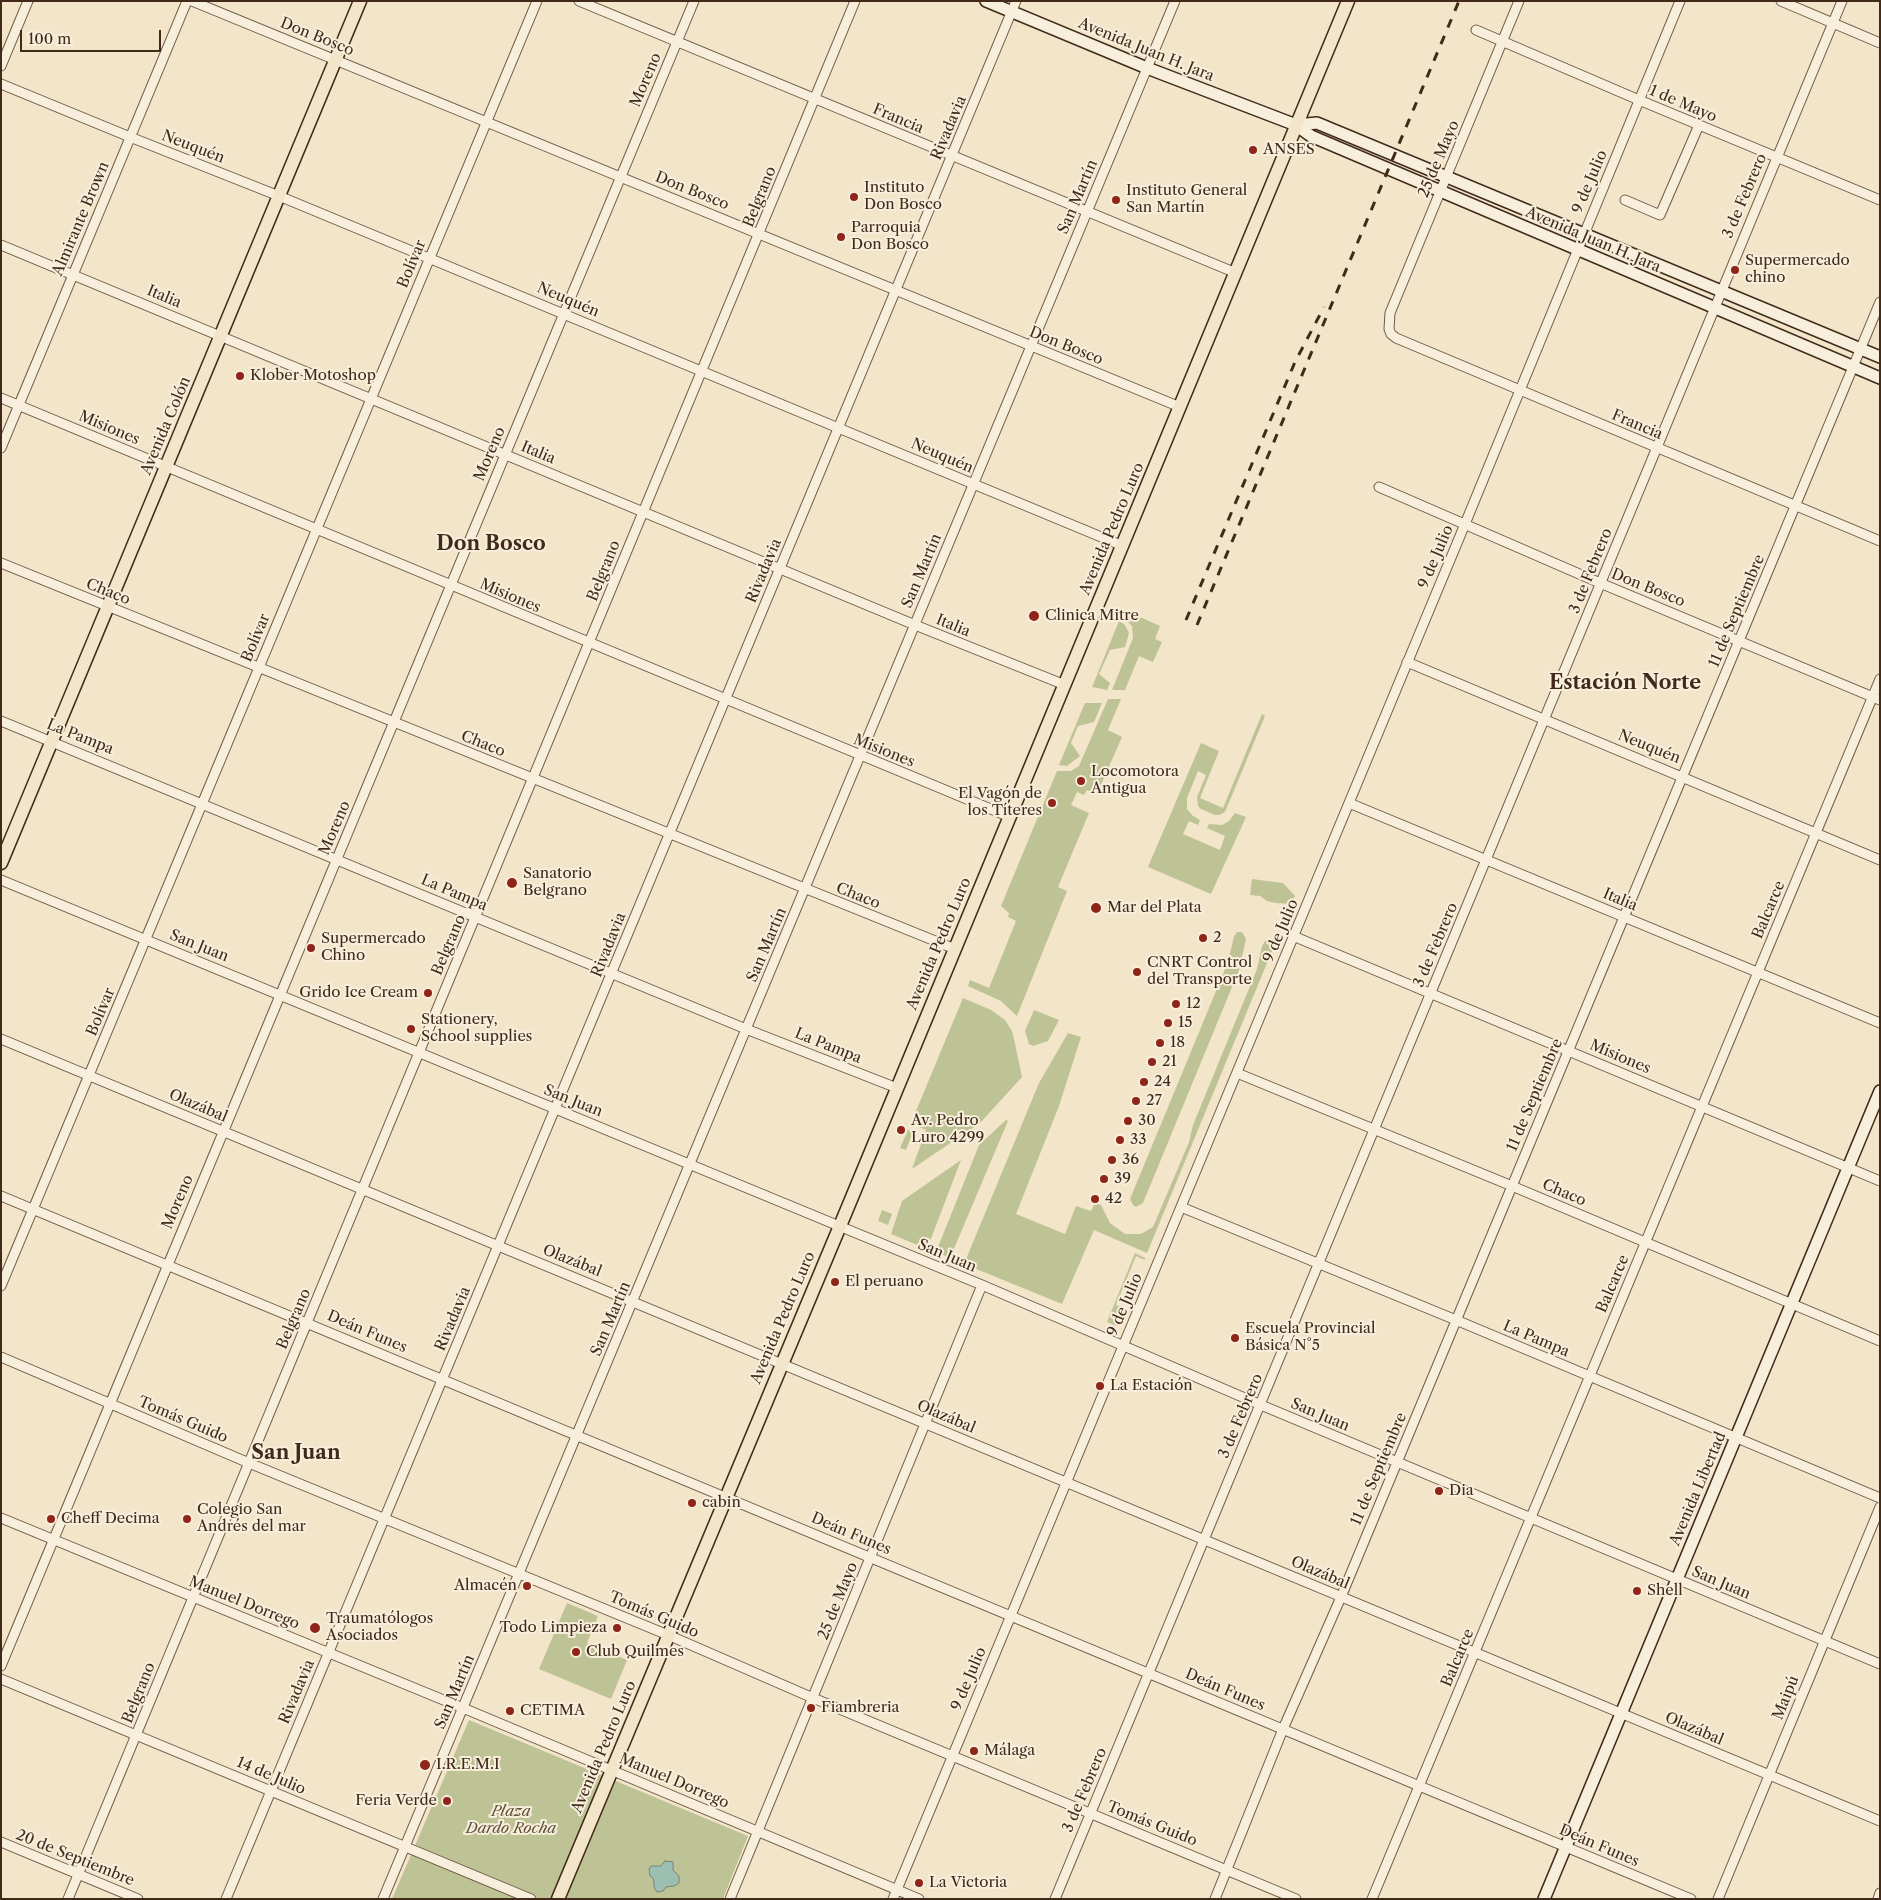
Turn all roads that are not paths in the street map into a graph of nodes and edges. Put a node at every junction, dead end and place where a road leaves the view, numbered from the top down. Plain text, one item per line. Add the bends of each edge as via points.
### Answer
1 (28, 1) edge
2 (187, 1) edge
3 (192, 1) edge
4 (360, 1) edge
5 (537, 1) edge
6 (578, 1) edge
7 (694, 1) edge
8 (855, 1) edge
9 (986, 1) edge
10 (1175, 1) edge
11 (1348, 1) edge
12 (1519, 1) edge
13 (1680, 1) edge
14 (1781, 1) edge
15 (1842, 1) edge
16 (1014, 7) edge
17 (1833, 23) junction
18 (1476, 30) dead end
19 (1503, 41) junction
20 (677, 42) junction
21 (1880, 43) edge
22 (336, 60) junction
23 (1, 66) edge
24 (1147, 68) junction
25 (1, 84) edge
26 (815, 99) junction
27 (1639, 100) junction
28 (487, 122) junction
29 (1296, 125) junction
30 (1699, 125) junction
31 (130, 137) junction
32 (952, 156) junction
33 (1777, 158) junction
34 (621, 177) junction
35 (1447, 177) junction
36 (1441, 191) junction
37 (279, 196) junction
38 (1625, 200) dead end
39 (1880, 200) edge
40 (1087, 212) junction
41 (759, 234) junction
42 (1583, 234) junction
43 (1, 244) edge
44 (1577, 249) junction
45 (430, 258) junction
46 (73, 274) junction
47 (1236, 274) junction
48 (896, 290) junction
49 (1720, 291) junction
50 (1880, 302) edge
51 (1714, 307) junction
52 (564, 314) junction
53 (1389, 329) joint
54 (221, 336) junction
55 (1031, 346) junction
56 (1860, 349) junction
57 (1880, 357) edge
58 (1853, 367) junction
59 (702, 371) junction
60 (1880, 378) edge
61 (1519, 390) junction
62 (1, 398) edge
63 (371, 399) junction
64 (19, 406) junction
65 (1180, 408) junction
66 (839, 428) junction
67 (1, 448) edge
68 (1656, 448) junction
69 (505, 454) junction
70 (166, 467) junction
71 (974, 484) junction
72 (1379, 487) dead end
73 (1796, 506) junction
74 (643, 512) junction
75 (1465, 524) junction
76 (317, 530) junction
77 (1880, 541) edge
78 (1123, 546) junction
79 (1, 563) edge
80 (780, 569) junction
81 (1600, 583) junction
82 (450, 586) junction
83 (108, 607) junction
84 (915, 625) junction
85 (1740, 641) junction
86 (589, 643) junction
87 (1408, 662) junction
88 (259, 668) junction
89 (1880, 679) edge
90 (1065, 684) junction
91 (1876, 699) edge
92 (725, 700) junction
93 (1544, 719) junction
94 (1, 720) edge
95 (393, 722) junction
96 (53, 741) junction
97 (860, 756) junction
98 (1683, 776) junction
99 (533, 779) junction
100 (203, 802) junction
101 (1349, 803) junction
102 (1010, 817) junction
103 (1816, 833) junction
104 (669, 834) junction
105 (337, 858) junction
106 (1486, 860) junction
107 (1880, 860) edge
108 (1, 863) edge
109 (1, 880) edge
110 (805, 889) junction
111 (476, 917) junction
112 (1624, 917) junction
113 (1293, 936) junction
114 (146, 940) junction
115 (955, 950) junction
116 (1758, 972) junction
117 (612, 973) junction
118 (1431, 993) junction
119 (280, 995) junction
120 (1880, 1023) edge
121 (746, 1029) junction
122 (1, 1039) edge
123 (1568, 1051) junction
124 (419, 1053) junction
125 (1237, 1073) junction
126 (89, 1075) junction
127 (897, 1088) junction
128 (1880, 1091) edge
129 (1702, 1106) junction
130 (555, 1108) junction
131 (1375, 1130) junction
132 (223, 1131) junction
133 (689, 1164) junction
134 (1848, 1167) junction
135 (1880, 1181) edge
136 (1512, 1186) junction
137 (362, 1190) junction
138 (1, 1196) edge
139 (1181, 1207) junction
140 (33, 1209) junction
141 (840, 1226) junction
142 (1645, 1243) junction
143 (498, 1246) junction
144 (1320, 1263) junction
145 (167, 1264) junction
146 (982, 1285) junction
147 (1, 1286) edge
148 (633, 1301) junction
149 (1791, 1304) junction
150 (1456, 1320) junction
151 (307, 1323) junction
152 (1880, 1341) edge
153 (1123, 1346) junction
154 (1, 1357) edge
155 (782, 1363) junction
156 (1590, 1376) junction
157 (442, 1379) junction
158 (110, 1404) junction
159 (1261, 1405) junction
160 (925, 1424) junction
161 (577, 1434) junction
162 (1736, 1438) junction
163 (249, 1462) junction
164 (1397, 1462) junction
165 (1066, 1482) junction
166 (726, 1497) junction
167 (1880, 1498) edge
168 (1880, 1507) edge
169 (1, 1518) edge
170 (384, 1518) junction
171 (1531, 1518) junction
172 (54, 1540) junction
173 (1204, 1540) junction
174 (870, 1557) junction
175 (519, 1574) junction
176 (1677, 1579) junction
177 (194, 1597) junction
178 (1341, 1597) junction
179 (1011, 1616) junction
180 (668, 1634) junction
181 (1825, 1641) junction
182 (328, 1652) junction
183 (1475, 1652) junction
184 (1880, 1664) edge
185 (1, 1666) edge
186 (1149, 1673) junction
187 (1, 1679) edge
188 (813, 1698) junction
189 (463, 1708) junction
190 (1621, 1713) junction
191 (1283, 1729) junction
192 (137, 1735) junction
193 (952, 1756) junction
194 (612, 1770) junction
195 (1769, 1775) junction
196 (1419, 1785) junction
197 (271, 1791) junction
198 (1090, 1814) junction
199 (1880, 1821) edge
200 (758, 1831) junction
201 (1, 1842) edge
202 (405, 1846) junction
203 (1566, 1846) junction
204 (1227, 1870) junction
205 (79, 1874) junction
206 (897, 1890) junction
207 (1880, 1893) edge
208 (68, 1899) edge
209 (138, 1899) edge
210 (226, 1899) edge
211 (383, 1899) edge
212 (531, 1899) edge
213 (558, 1899) edge
214 (730, 1899) edge
215 (893, 1899) edge
216 (919, 1899) edge
217 (1055, 1899) edge
218 (1215, 1899) edge
219 (1296, 1899) edge
220 (1372, 1899) edge
221 (1544, 1899) edge
222 (1690, 1899) edge
223 (1718, 1899) edge
224 (1878, 1899) edge

1 - 23 street
2 - 31 street, Almirante Brown
3 - 22 street, Don Bosco
4 - 22 main road, Avenida Colón
5 - 28 street, Bolívar
6 - 20 street, Francia
7 - 20 street, Moreno
8 - 26 street, Belgrano
9 - 16 main road, Avenida Juan H. Jara
10 - 24 street, San Martín
11 - 29 main road, Avenida Pedro Luro
12 - 19 street, 25 de Mayo
13 - 27 street, 9 de Julio
14 - 17 street
15 - 17 street, 3 de Febrero
16 - 24 main road, Avenida Juan H. Jara
16 - 32 street, Rivadavia
17 - 21 street
17 - 33 street, 3 de Febrero
18 - 19 street, 1 de Mayo
19 - 27 street, 1 de Mayo
19 - 35 street, 25 de Mayo
20 - 26 street, Francia
20 - 34 street, Moreno
22 - 28 street, Don Bosco
22 - 37 main road, Avenida Colón
24 - 29 main road, Avenida Juan H. Jara
24 - 40 street, San Martín
25 - 31 street, Neuquén
26 - 32 street, Francia
26 - 41 street, Belgrano
27 - 30 street, 1 de Mayo
27 - 42 street, 9 de Julio
28 - 34 street, Don Bosco
28 - 45 street, Bolívar
29 - 35 main road, Avenida Juan H. Jara via 1317,123
29 - 36 main road, Avenida Juan H. Jara via 1311,136
29 - 47 main road, Avenida Pedro Luro
30 - 33 street, 1 de Mayo
30 - 38 street via 1660,214
31 - 37 street, Neuquén
31 - 46 street, Almirante Brown
32 - 40 street, Francia
32 - 48 street, Rivadavia
33 - 39 street, 1 de Mayo
33 - 49 street, 3 de Febrero
34 - 41 street, Don Bosco
34 - 52 street, Moreno
35 - 36 street, 25 de Mayo
35 - 42 main road, Avenida Juan H. Jara
36 - 44 main road, Avenida Juan H. Jara
36 - 53 street, 25 de Mayo via 1390,313
37 - 45 street, Neuquén
37 - 54 main road, Avenida Colón
40 - 47 street, Francia
40 - 55 street, San Martín
41 - 48 street, Don Bosco
41 - 59 street, Belgrano
42 - 44 street, 9 de Julio
42 - 49 main road, Avenida Juan H. Jara
43 - 46 street, Italia
44 - 51 main road, Avenida Juan H. Jara
44 - 61 street, 9 de Julio
45 - 52 street, Neuquén
45 - 63 street, Bolívar
46 - 54 street, Italia
46 - 64 street, Almirante Brown
47 - 65 main road, Avenida Pedro Luro
48 - 55 street, Don Bosco
48 - 66 street, Rivadavia
49 - 51 street, 3 de Febrero
49 - 56 main road, Avenida Juan H. Jara
50 - 56 street, 11 de Septiembre
51 - 58 main road, Avenida Juan H. Jara
51 - 68 street, 3 de Febrero
52 - 59 street, Neuquén
52 - 69 street, Moreno
53 - 61 street, Francia via 1396,338
54 - 63 street, Italia
54 - 70 main road, Avenida Colón
55 - 65 street, Don Bosco
55 - 71 street, San Martín
56 - 57 main road, Avenida Juan H. Jara
56 - 58 street, 11 de Septiembre
58 - 60 main road, Avenida Juan H. Jara
58 - 73 street, 11 de Septiembre
59 - 66 street, Neuquén
59 - 74 street, Belgrano
61 - 68 street, Francia
61 - 75 street, 9 de Julio
62 - 64 street, Misiones
63 - 69 street, Italia
63 - 76 street, Bolívar
64 - 67 street, Almirante Brown
64 - 70 street, Misiones
65 - 78 main road, Avenida Pedro Luro
66 - 71 street, Neuquén
66 - 80 street, Rivadavia
68 - 73 street, Francia
68 - 81 street, 3 de Febrero
69 - 74 street, Italia
69 - 82 street, Moreno
70 - 76 street, Misiones
70 - 83 main road, Avenida Colón
71 - 78 street, Neuquén
71 - 84 street, San Martín
72 - 75 street, Don Bosco
73 - 77 street, Francia
73 - 85 street, 11 de Septiembre
74 - 80 street, Italia
74 - 86 street, Belgrano
75 - 81 street, Don Bosco
75 - 87 street, 9 de Julio
76 - 82 street, Misiones
76 - 88 street, Bolívar
78 - 90 main road, Avenida Pedro Luro
79 - 83 street, Chaco
80 - 84 street, Italia
80 - 92 street, Rivadavia
81 - 85 street, Don Bosco
81 - 93 street, 3 de Febrero
82 - 86 street, Misiones
82 - 95 street, Moreno
83 - 88 street, Chaco
83 - 96 main road, Avenida Colón
84 - 90 street, Italia
84 - 97 street, San Martín
85 - 91 street, Don Bosco
85 - 98 street, 11 de Septiembre
86 - 92 street, Misiones
86 - 99 street, Belgrano
87 - 93 street, Neuquén
87 - 101 street, 9 de Julio
88 - 95 street, Chaco
88 - 100 street, Bolívar
89 - 91 street, Balcarce
90 - 102 main road, Avenida Pedro Luro
91 - 103 street, Balcarce
92 - 97 street, Misiones
92 - 104 street, Rivadavia
93 - 98 street, Neuquén
93 - 106 street, 3 de Febrero
94 - 96 street, La Pampa
95 - 99 street, Chaco
95 - 105 street, Moreno
96 - 100 street, La Pampa
96 - 108 main road, Avenida Colón
97 - 102 street, Misiones
97 - 110 street, San Martín
98 - 103 street, Neuquén
98 - 112 street, 11 de Septiembre
99 - 104 street, Chaco
99 - 111 street, Belgrano
100 - 105 street, La Pampa
100 - 114 street, Bolívar
101 - 106 street, Italia
101 - 113 street, 9 de Julio
102 - 115 main road, Avenida Pedro Luro
103 - 107 street, Neuquén
103 - 116 street, Balcarce
104 - 110 street, Chaco
104 - 117 street, Rivadavia
105 - 111 street, La Pampa
105 - 119 street, Moreno
106 - 112 street, Italia
106 - 118 street, 3 de Febrero
109 - 114 street, San Juan
110 - 115 street, Chaco
110 - 121 street, San Martín
111 - 117 street, La Pampa
111 - 124 street, Belgrano
112 - 116 street, Italia
112 - 123 street, 11 de Septiembre
113 - 118 street, Misiones
113 - 125 street, 9 de Julio
114 - 119 street, San Juan
114 - 126 street, Bolívar
115 - 127 main road, Avenida Pedro Luro
116 - 120 street, Italia
116 - 129 street, Balcarce
117 - 121 street, La Pampa
117 - 130 street, Rivadavia
118 - 123 street, Misiones
118 - 131 street, 3 de Febrero
119 - 124 street, San Juan
119 - 132 street, Moreno
121 - 127 street, La Pampa
121 - 133 street, San Martín
122 - 126 street, Olazábal
123 - 129 street, Misiones
123 - 136 street, 11 de Septiembre
124 - 130 street, San Juan
124 - 137 street, Belgrano
125 - 131 street, Chaco
125 - 139 street, 9 de Julio
126 - 132 street, Olazábal
126 - 140 street, Bolívar
127 - 141 main road, Avenida Pedro Luro
128 - 134 main road, Avenida Libertad
129 - 134 street, Misiones
129 - 142 street, Balcarce
130 - 133 street, San Juan
130 - 143 street, Rivadavia
131 - 136 street, Chaco
131 - 144 street, 3 de Febrero
132 - 137 street, Olazábal
132 - 145 street, Moreno
133 - 141 street, San Juan
133 - 148 street, San Martín
134 - 135 street, Misiones
134 - 149 main road, Avenida Libertad
136 - 142 street, Chaco
136 - 150 street, 11 de Septiembre
137 - 143 street, Olazábal
137 - 151 street, Belgrano
138 - 140 street, Deán Funes
139 - 144 street, La Pampa
139 - 153 street, 9 de Julio
140 - 145 street, Deán Funes
140 - 147 street, Bolívar
141 - 146 street, San Juan
141 - 155 main road, Avenida Pedro Luro
142 - 149 street, Chaco
142 - 156 street, Balcarce
143 - 148 street, Olazábal
143 - 157 street, Rivadavia
144 - 150 street, La Pampa
144 - 159 street, 3 de Febrero
145 - 151 street, Deán Funes
145 - 158 street, Moreno
146 - 153 street, San Juan
146 - 160 street, 25 de Mayo
148 - 155 street, Olazábal
148 - 161 street, San Martín
149 - 152 street, Chaco
149 - 162 main road, Avenida Libertad
150 - 156 street, La Pampa
150 - 164 street, 11 de Septiembre
151 - 157 street, Deán Funes
151 - 163 street, Belgrano
153 - 159 street, San Juan
153 - 165 street, 9 de Julio
154 - 158 street, Tomás Guido
155 - 160 street, Olazábal
155 - 166 main road, Avenida Pedro Luro
156 - 162 street, La Pampa
156 - 171 street, Balcarce
157 - 161 street, Deán Funes
157 - 170 street, Rivadavia
158 - 163 street, Tomás Guido
158 - 172 street, Moreno
159 - 164 street, San Juan
159 - 173 street, 3 de Febrero
160 - 165 street, Olazábal
160 - 174 street, 25 de Mayo
161 - 166 street, Deán Funes
161 - 175 street, San Martín
162 - 167 street, La Pampa
162 - 176 main road, Avenida Libertad
163 - 170 street, Tomás Guido
163 - 177 street, Belgrano
164 - 171 street, San Juan
164 - 178 street, 11 de Septiembre
165 - 173 street, Olazábal
165 - 179 street, 9 de Julio
166 - 174 street, Deán Funes
166 - 180 main road, Avenida Pedro Luro
168 - 181 street, Maipú
169 - 172 street, Manuel Dorrego
170 - 175 street, Tomás Guido
170 - 182 street, Rivadavia
171 - 176 street, San Juan
171 - 183 street, Balcarce
172 - 177 street, Manuel Dorrego
172 - 185 street, Moreno
173 - 178 street, Olazábal
173 - 186 street, 3 de Febrero
174 - 179 street, Deán Funes
174 - 188 street, 25 de Mayo
175 - 180 street, Tomás Guido
175 - 189 street, San Martín
176 - 181 street, San Juan
176 - 190 main road, Avenida Libertad
177 - 182 street, Manuel Dorrego
177 - 192 street, Belgrano
178 - 183 street, Olazábal
178 - 191 street, 11 de Septiembre
179 - 186 street, Deán Funes
179 - 193 street, 9 de Julio
180 - 188 street, Tomás Guido
180 - 194 main road, Avenida Pedro Luro
181 - 184 street, San Juan
181 - 195 street, Maipú
182 - 189 street, Manuel Dorrego
182 - 197 street, Rivadavia
183 - 190 street, Olazábal
183 - 196 street, Balcarce
186 - 191 street, Deán Funes
186 - 198 street, 3 de Febrero
187 - 192 street, 14 de Julio
188 - 193 street, Tomás Guido
188 - 200 street, 25 de Mayo
189 - 194 street, Manuel Dorrego
189 - 202 street, San Martín
190 - 195 street, Olazábal
190 - 203 main road, Avenida Libertad
191 - 196 street, Deán Funes
191 - 204 street, 11 de Septiembre
192 - 197 street, 14 de Julio
192 - 205 street, Belgrano
193 - 198 street, Tomás Guido
193 - 206 street, 9 de Julio
194 - 200 street, Manuel Dorrego
194 - 213 main road, Avenida Pedro Luro
195 - 199 street, Olazábal
195 - 223 street, Maipú
196 - 203 street, Deán Funes
196 - 220 street, Balcarce
197 - 202 street, 14 de Julio
197 - 210 street, Rivadavia
198 - 204 street, Tomás Guido
198 - 217 street, 3 de Febrero
200 - 206 street, Manuel Dorrego
200 - 214 street, 25 de Mayo
201 - 205 street, 20 de Septiembre
202 - 211 street, San Martín
202 - 212 street, 14 de Julio
203 - 221 main road, Avenida Libertad
203 - 222 street, Deán Funes
204 - 218 street, 11 de Septiembre
204 - 219 street, Tomás Guido
205 - 208 street, Belgrano
205 - 209 street, 20 de Septiembre
206 - 215 street, 9 de Julio
206 - 216 street, Manuel Dorrego
207 - 224 street

